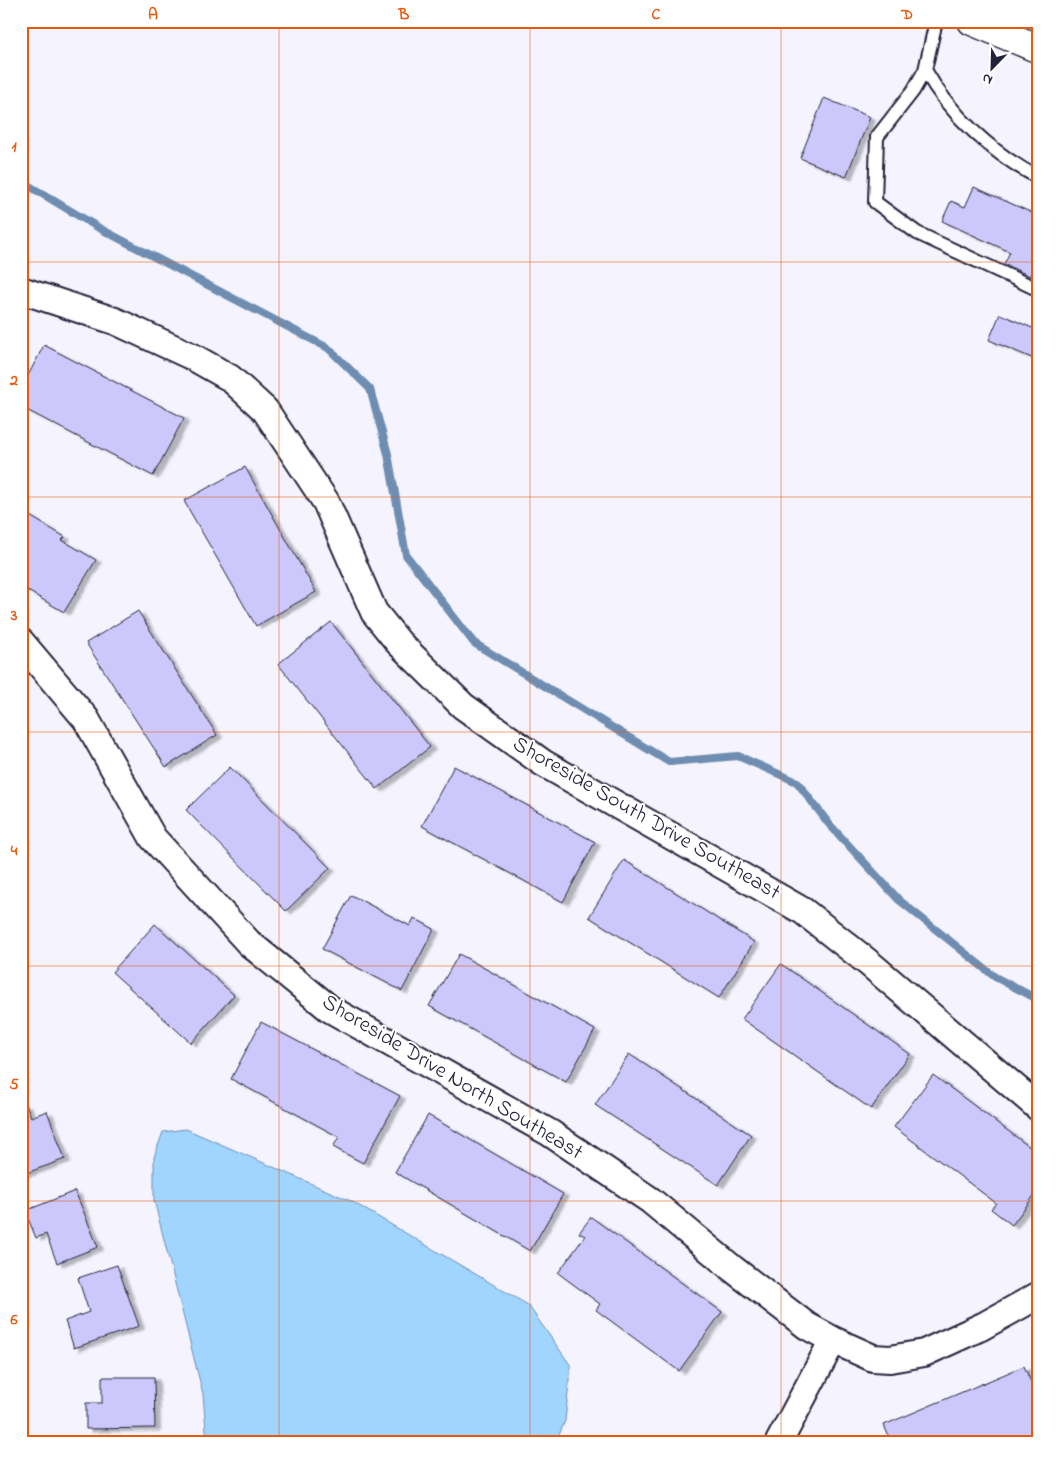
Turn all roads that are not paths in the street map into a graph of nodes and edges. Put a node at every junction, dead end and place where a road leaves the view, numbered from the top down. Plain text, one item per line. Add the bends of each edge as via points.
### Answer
1 (936, 21) edge
2 (972, 21) edge
3 (1039, 49) edge
4 (925, 70) junction
5 (1039, 178) edge
6 (21, 290) edge
7 (1039, 290) edge
8 (21, 642) edge
9 (1039, 1108) edge
10 (1039, 1295) edge
11 (833, 1340) junction
12 (779, 1442) edge

1 - 4 lane
2 - 3 main road
4 - 5 lane via 938,95 985,142
4 - 7 lane via 877,137 875,202 917,234
6 - 9 street, Shoreside South Drive Southeast via 115,321 230,378 266,410 326,502 374,612 398,643 463,706 543,763 803,911
8 - 11 street, Shoreside Drive North Southeast via 86,719 153,838 249,942 330,1009 550,1133 650,1200 807,1326
10 - 11 street, Shoreside Drive North Southeast via 924,1353 890,1359 874,1358
11 - 12 street

